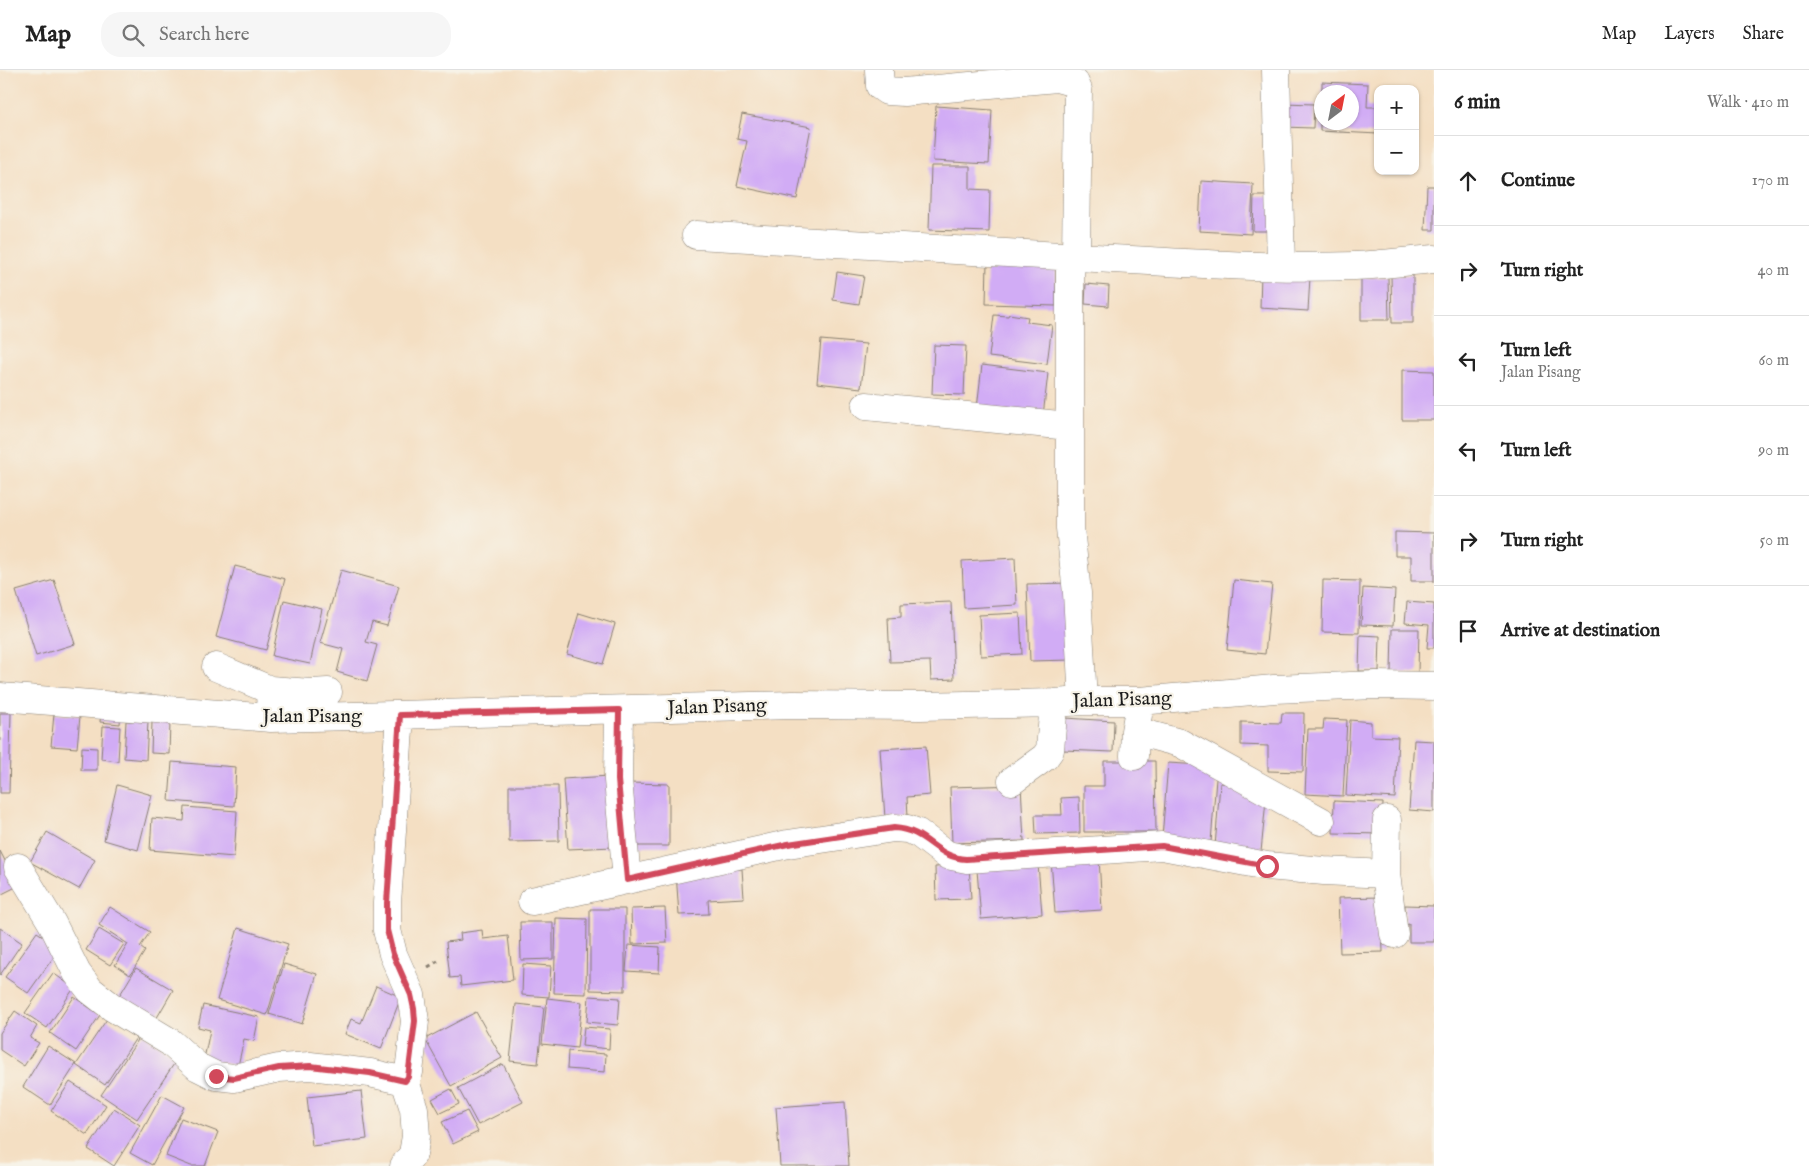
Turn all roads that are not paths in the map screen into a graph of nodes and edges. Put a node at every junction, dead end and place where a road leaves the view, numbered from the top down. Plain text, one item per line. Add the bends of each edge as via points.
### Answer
1 (879, 70) edge
2 (1276, 70) edge
3 (696, 235) dead end
4 (1073, 256) junction
5 (1434, 259) edge
6 (1281, 265) junction
7 (866, 406) dead end
8 (1069, 426) junction
9 (216, 667) dead end
10 (1434, 686) edge
11 (270, 690) junction
12 (328, 692) dead end
13 (0, 697) edge
14 (1083, 701) junction
15 (1140, 701) junction
16 (1054, 703) junction
17 (619, 710) junction
18 (400, 715) junction
19 (271, 718) junction
20 (1012, 781) dead end
21 (1387, 820) dead end
22 (1321, 821) dead end
23 (18, 868) dead end
24 (1386, 874) junction
25 (627, 880) junction
26 (532, 902) dead end
27 (1394, 934) dead end
28 (405, 1081) junction
29 (404, 1166) edge

1 - 4 street via 880,86 887,91 1057,78 1075,83 1078,90
2 - 6 street
3 - 4 street
4 - 6 street via 1166,263
4 - 8 street
5 - 6 street via 1356,266
7 - 8 street
8 - 14 street via 1070,528
9 - 11 street
10 - 15 street, Jalan Pisang via 1274,689
11 - 12 street
11 - 19 street
13 - 19 street, Jalan Pisang
14 - 15 street, Jalan Pisang
14 - 16 street, Jalan Pisang
15 - 22 street via 1134,744 1180,743
16 - 17 street, Jalan Pisang
16 - 20 street via 1050,750
17 - 18 street, Jalan Pisang
17 - 25 street via 618,780
18 - 19 street, Jalan Pisang
18 - 28 street via 387,930 414,1009 412,1052
21 - 24 street
23 - 28 street via 52,923 77,973 90,990 170,1042 198,1067 216,1076 234,1078 279,1068 310,1066
24 - 25 street via 1267,866 1162,846 966,859 947,855 918,834 894,828 788,844
24 - 27 street
25 - 26 street
28 - 29 street via 414,1109 416,1136 413,1154

